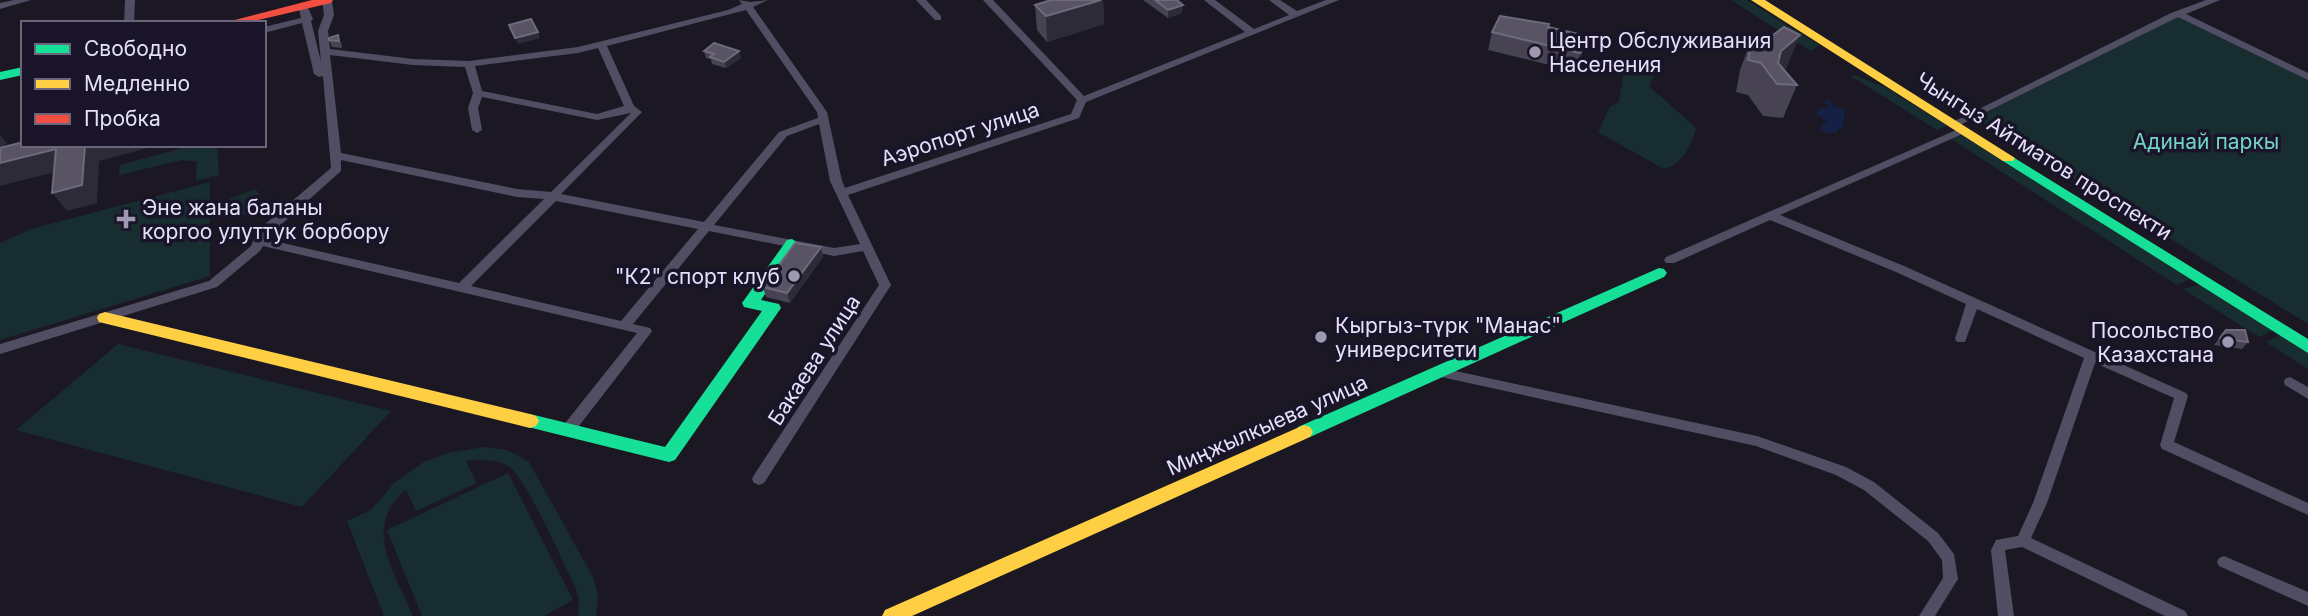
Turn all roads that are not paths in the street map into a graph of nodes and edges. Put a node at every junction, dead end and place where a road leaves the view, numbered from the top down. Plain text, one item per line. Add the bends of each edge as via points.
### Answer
1 (26, 0) edge
2 (130, 0) edge
3 (327, 0) edge
4 (763, 0) edge
5 (920, 0) edge
6 (988, 0) edge
7 (1209, 0) edge
8 (1274, 0) edge
9 (1334, 0) edge
10 (1758, 0) edge
11 (2215, 0) edge
12 (746, 3) edge
13 (0, 6) edge
14 (305, 12) junction
15 (2179, 14) junction
16 (1296, 15) junction
17 (938, 18) dead end
18 (129, 21) edge
19 (241, 21) edge
20 (266, 29) edge
21 (1252, 32) junction
22 (601, 44) junction
23 (326, 52) junction
24 (469, 64) junction
25 (21, 71) edge
26 (319, 74) dead end
27 (0, 76) edge
28 (2308, 77) edge
29 (478, 93) junction
30 (1082, 100) junction
31 (630, 108) junction
32 (824, 120) junction
33 (1959, 127) junction
34 (477, 130) dead end
35 (336, 155) junction
36 (841, 192) junction
37 (551, 196) junction
38 (1769, 215) junction
39 (709, 226) junction
40 (258, 241) junction
41 (792, 244) junction
42 (865, 247) junction
43 (1664, 266) joint
44 (461, 289) junction
45 (1973, 302) junction
46 (105, 318) junction
47 (624, 326) junction
48 (1961, 339) dead end
49 (2308, 347) edge
50 (0, 349) edge
51 (2091, 356) junction
52 (1437, 372) junction
53 (2290, 382) dead end
54 (2308, 394) edge
55 (568, 431) junction
56 (759, 479) dead end
57 (2308, 509) edge
58 (2023, 541) junction
59 (2224, 562) dead end
60 (2308, 598) edge
61 (892, 616) edge
62 (1927, 616) edge
63 (2006, 616) edge
64 (2180, 616) edge

1 - 13 street
2 - 18 street
3 - 14 street
3 - 23 street
4 - 12 street
5 - 17 street
6 - 30 street
7 - 21 street
8 - 16 street
9 - 16 street
10 - 33 street, Чынгыз Айтматов проспекти
11 - 15 street
12 - 22 street
12 - 32 street, Бакаева улица via 802,79
14 - 19 street
14 - 20 street
14 - 26 street
15 - 28 street
15 - 33 street
16 - 21 street
21 - 30 street
22 - 24 street
22 - 31 street
23 - 24 street
23 - 35 street
24 - 29 street
25 - 27 street
29 - 31 street via 597,117
29 - 34 street via 473,107
30 - 36 street, Аэропорт улица via 1075,117
31 - 37 street via 637,112
32 - 36 street, Бакаева улица
32 - 39 street via 783,134
33 - 38 street
33 - 49 street, Чынгыз Айтматов проспекти
35 - 37 street
35 - 40 street via 337,169
36 - 42 street, Бакаева улица
37 - 39 street
37 - 44 street
38 - 43 street
38 - 45 street
39 - 41 street
39 - 47 street
40 - 44 street
40 - 46 street via 256,248 213,284
41 - 42 street via 834,252
41 - 55 street via 750,303 773,308 669,456
42 - 56 street, Бакаева улица via 886,285
43 - 52 street, Миңжылкыева улица
44 - 47 street
45 - 48 street
45 - 51 street
46 - 50 street
46 - 55 street
47 - 55 street via 646,331
51 - 57 street via 2181,396 2168,445
51 - 58 street
52 - 61 street, Миңжылкыева улица
52 - 62 street via 1757,441 1841,471 1869,486 1933,537 1950,558 1951,579
53 - 54 street
58 - 63 street via 2006,541 1998,550
58 - 64 street
59 - 60 street

